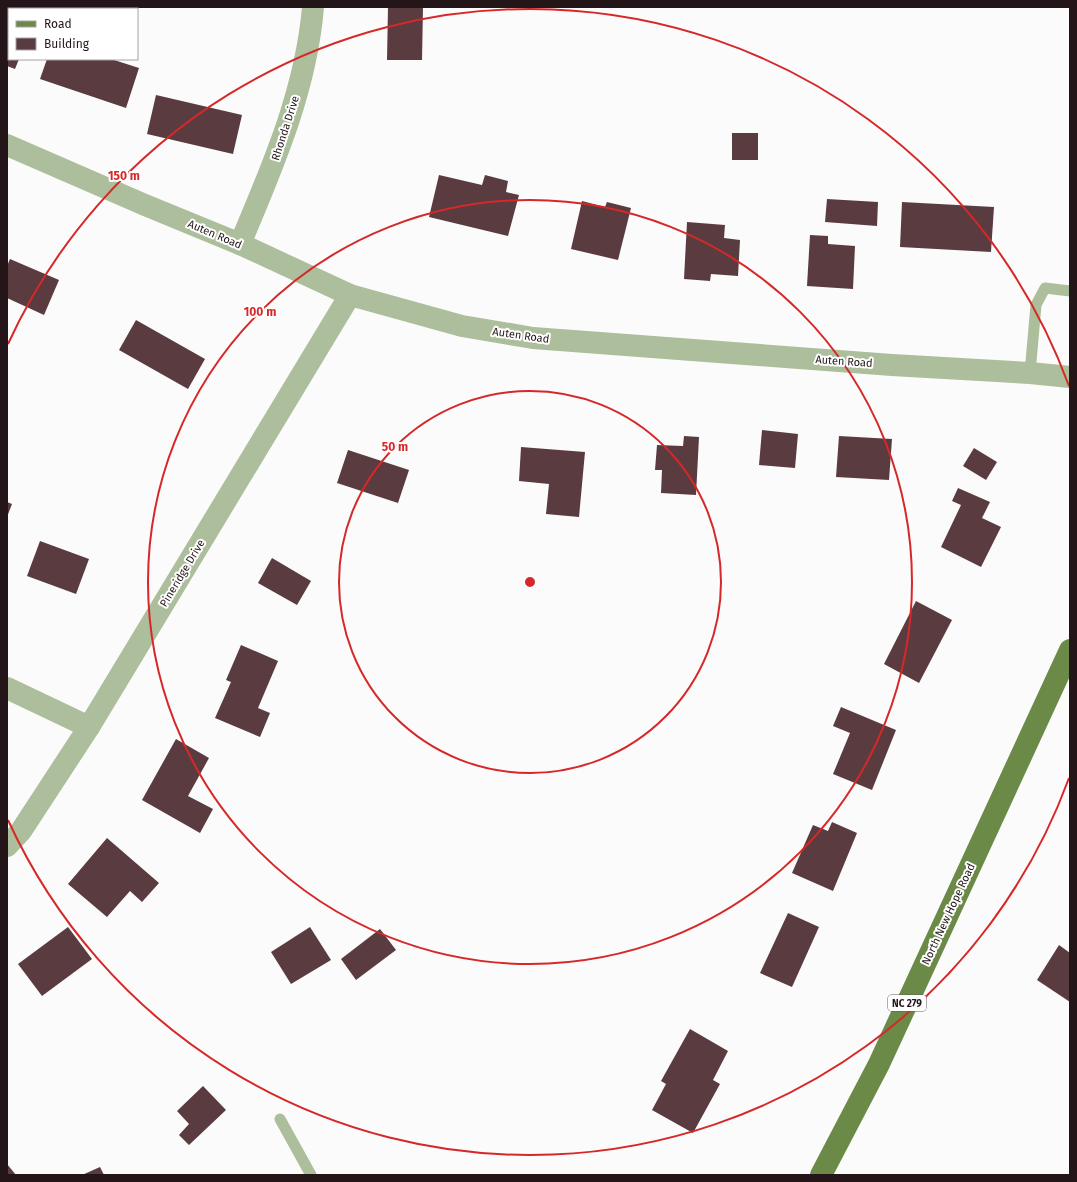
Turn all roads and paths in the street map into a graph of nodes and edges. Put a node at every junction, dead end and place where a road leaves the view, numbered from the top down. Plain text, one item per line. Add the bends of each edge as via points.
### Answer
1 (313, 7) edge
2 (7, 145) edge
3 (240, 244) junction
4 (1070, 290) edge
5 (350, 295) junction
6 (1030, 373) junction
7 (1070, 377) edge
8 (1070, 650) edge
9 (7, 688) edge
10 (90, 727) junction
11 (7, 846) edge
12 (280, 1119) dead end
13 (311, 1175) edge
14 (821, 1175) edge

1 - 3 street, Rhonda Drive via 306,55 292,115
2 - 3 street, Auten Road
3 - 5 street, Auten Road
4 - 6 lane via 1045,288 1036,305
5 - 6 street, Auten Road via 462,326 533,338
5 - 10 street, Pineridge Drive
6 - 7 street, Auten Road
8 - 14 main road, North New Hope Road / NC 279 via 879,1064
9 - 10 street
10 - 11 street, Pineridge Drive via 21,831
12 - 13 lane

